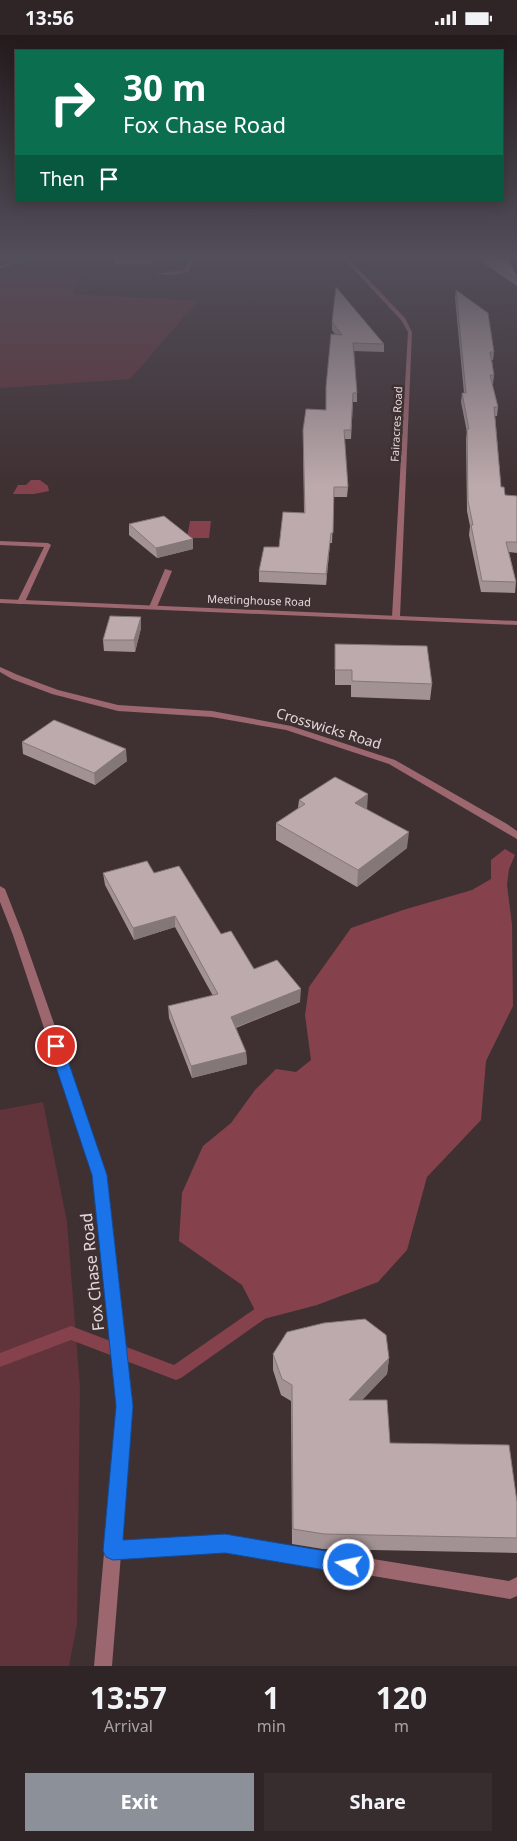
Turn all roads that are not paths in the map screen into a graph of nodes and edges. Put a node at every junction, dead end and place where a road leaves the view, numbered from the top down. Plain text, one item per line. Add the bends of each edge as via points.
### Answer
1 (410, 334) edge
2 (0, 543) edge
3 (168, 571) dead end
4 (0, 601) edge
5 (21, 602) junction
6 (153, 607) junction
7 (396, 617) junction
8 (517, 623) edge
9 (0, 669) edge
10 (517, 836) edge
11 (0, 889) edge
12 (113, 1551) junction
13 (517, 1586) edge
14 (103, 1666) edge

1 - 7 street, Fairacres Road
2 - 5 street via 48,545
3 - 6 street
4 - 5 street, Meetinghouse Road
5 - 6 street, Meetinghouse Road
6 - 7 street, Meetinghouse Road
7 - 8 street, Meetinghouse Road
9 - 10 street, Crosswicks Road via 55,692 118,708 212,714 288,728 392,762
11 - 12 street, Fox Chase Road via 100,1175 125,1406
12 - 13 street via 225,1543 510,1590
12 - 14 street, Fox Chase Road

